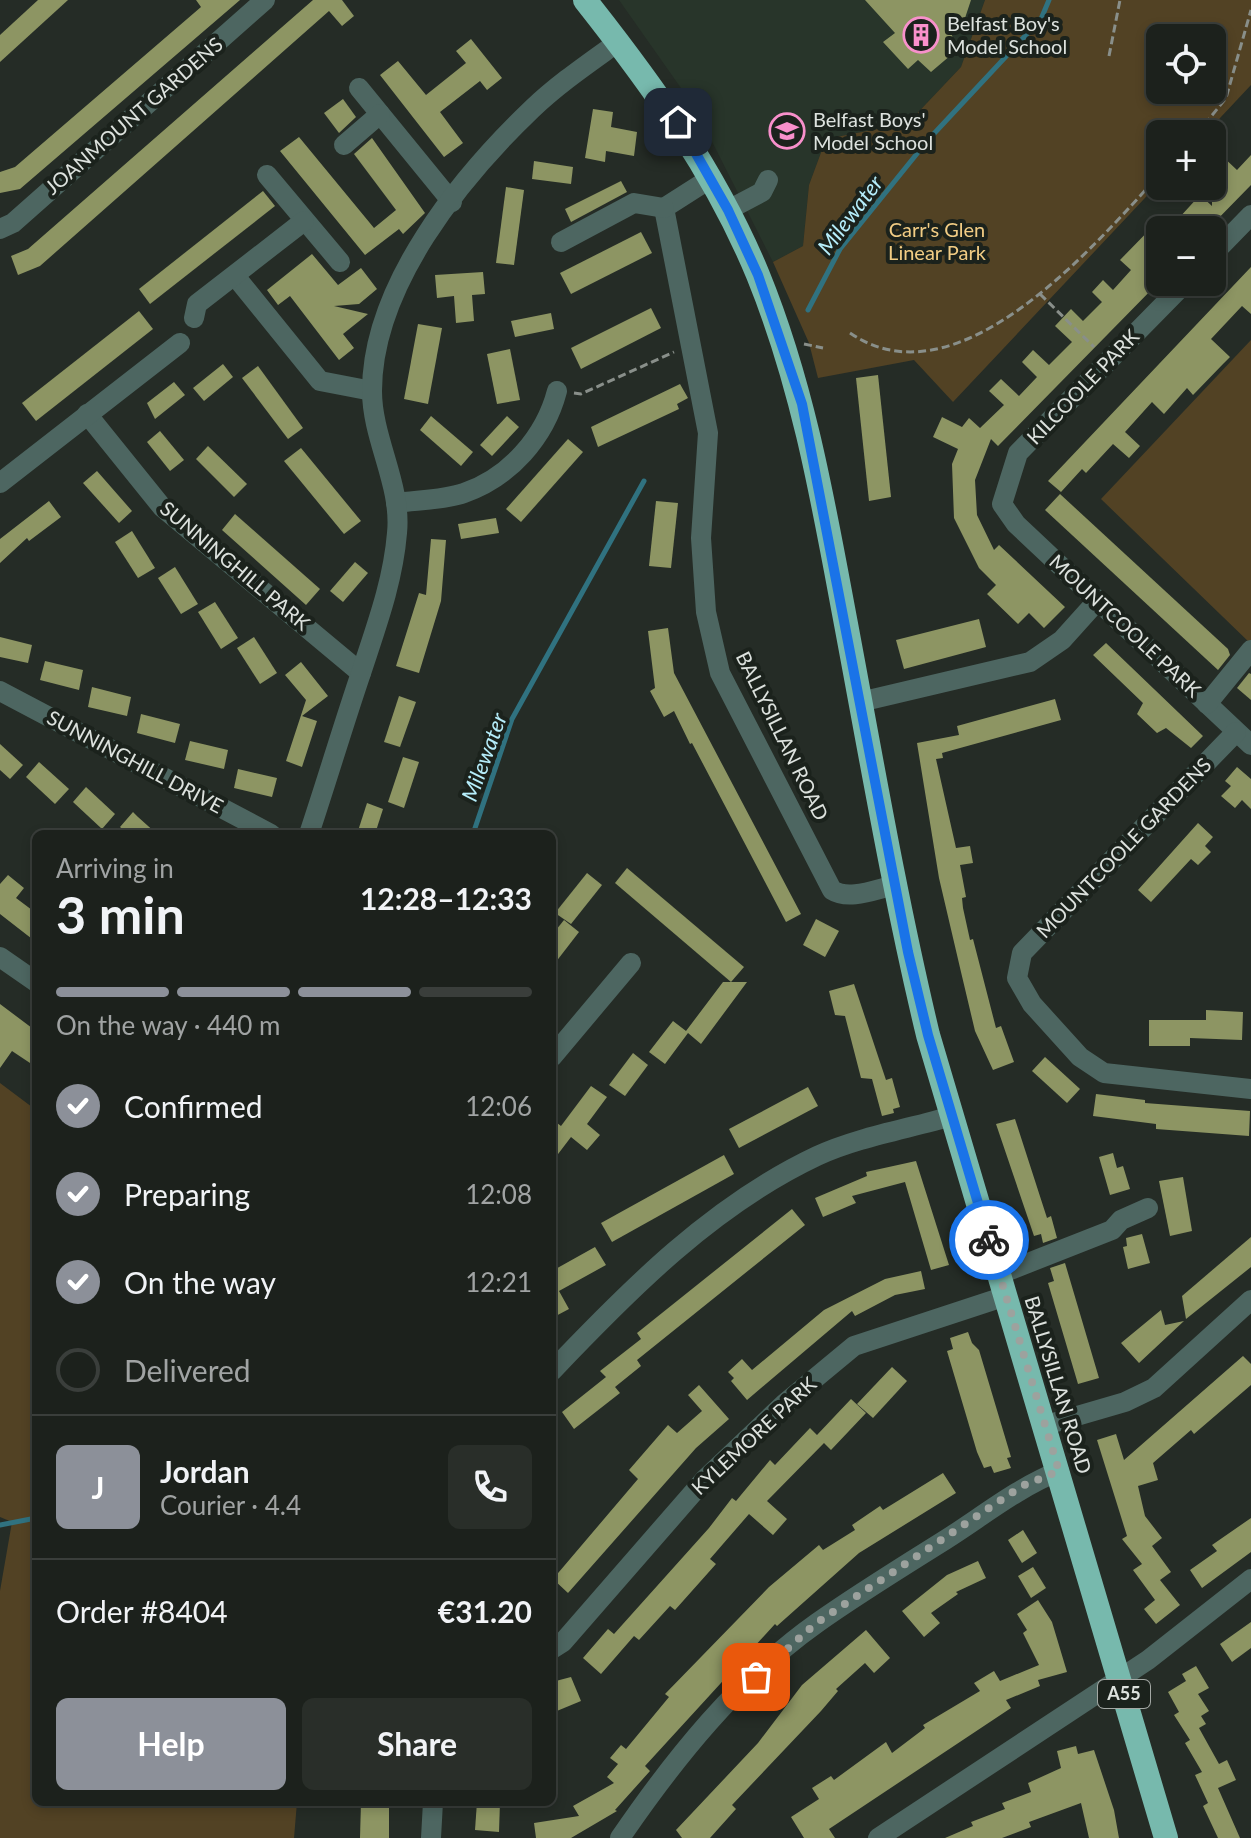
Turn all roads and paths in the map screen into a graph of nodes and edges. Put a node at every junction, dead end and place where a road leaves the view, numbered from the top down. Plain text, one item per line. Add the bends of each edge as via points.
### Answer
1 (265, 0) edge
2 (585, 0) edge
3 (1121, 1) edge
4 (1251, 10) edge
5 (618, 42) junction
6 (1109, 56) dead end
7 (359, 88) dead end
8 (380, 114) junction
9 (1208, 120) edge
10 (344, 145) dead end
11 (267, 175) dead end
12 (711, 178) junction
13 (768, 180) dead end
14 (1146, 189) edge
15 (452, 202) junction
16 (664, 208) junction
17 (728, 210) junction
18 (1251, 215) edge
19 (304, 221) junction
20 (0, 229) edge
21 (1226, 241) edge
22 (561, 242) dead end
23 (340, 262) dead end
24 (235, 276) junction
25 (1040, 294) junction
26 (1172, 296) edge
27 (194, 318) dead end
28 (850, 333) dead end
29 (180, 343) dead end
30 (692, 344) junction
31 (1108, 361) junction
32 (372, 391) junction
33 (557, 391) joint
34 (87, 414) junction
35 (0, 483) edge
36 (396, 503) junction
37 (1002, 504) joint
38 (1098, 600) junction
39 (1251, 650) edge
40 (361, 673) junction
41 (0, 691) edge
42 (860, 702) junction
43 (1207, 704) junction
44 (1244, 739) edge
45 (263, 830) edge
46 (310, 830) edge
47 (895, 885) junction
48 (0, 957) edge
49 (631, 963) dead end
50 (32, 979) edge
51 (556, 1052) edge
52 (1251, 1089) edge
53 (952, 1116) junction
54 (1148, 1208) dead end
55 (1003, 1285) junction
56 (1251, 1300) edge
57 (556, 1367) edge
58 (1046, 1425) junction
59 (1059, 1471) junction
60 (1251, 1579) edge
61 (556, 1646) edge
62 (1119, 1677) junction
63 (433, 1806) edge
64 (431, 1838) edge
65 (620, 1838) edge
66 (878, 1838) edge
67 (1166, 1838) edge

1 - 20 street, JOANMOUNT GARDENS
2 - 5 highway, BALLYSILLAN ROAD / A55
3 - 6 path
4 - 9 path via 1226,98
5 - 12 highway, BALLYSILLAN ROAD / A55 via 678,122
5 - 15 street via 533,108
7 - 8 street
8 - 10 street
8 - 15 street
11 - 19 street
12 - 16 street
12 - 17 highway, BALLYSILLAN ROAD / A55
13 - 17 street via 762,192
14 - 25 path via 1068,272
15 - 32 street via 410,261 391,299 378,342
16 - 22 street via 634,203
16 - 30 street, BALLYSILLAN ROAD
17 - 42 highway, BALLYSILLAN ROAD / A55 via 802,404
18 - 21 street
19 - 23 street
19 - 24 street
24 - 27 street via 197,304
24 - 32 street via 320,381
25 - 28 path via 969,337 925,352 889,352
25 - 31 path
26 - 31 street, KILCOOLE PARK
29 - 34 street
30 - 33 path via 581,394
30 - 47 street, BALLYSILLAN ROAD via 708,433 701,538 706,612 720,673 832,890 850,895
31 - 37 street, KILCOOLE PARK via 1018,453
32 - 36 street
33 - 36 street via 550,418 532,444 496,478 462,494
34 - 35 street
34 - 40 street, SUNNINGHILL PARK via 162,507
36 - 40 street via 394,556
37 - 38 street, MOUNTCOOLE PARK via 1016,524
38 - 42 street via 1062,640 1030,662
38 - 43 street, MOUNTCOOLE PARK
39 - 43 street
40 - 46 street
41 - 45 street, SUNNINGHILL DRIVE
42 - 47 highway, BALLYSILLAN ROAD / A55
43 - 44 street, MOUNTCOOLE PARK
44 - 52 street, MOUNTCOOLE GARDENS via 1022,953 1017,978 1041,1015 1080,1057 1104,1073
47 - 53 highway, BALLYSILLAN ROAD / A55
48 - 50 street
49 - 51 street
53 - 55 highway, BALLYSILLAN ROAD / A55
53 - 57 street via 819,1155 748,1194 686,1242
54 - 55 street, KYLEMORE PARK
55 - 58 highway, BALLYSILLAN ROAD / A55
55 - 61 street, KYLEMORE PARK via 854,1346 705,1479
56 - 58 street via 1154,1388
58 - 59 highway, BALLYSILLAN ROAD / A55
59 - 62 highway, BALLYSILLAN ROAD / A55
59 - 65 street via 1022,1486 815,1624 720,1711 657,1783
60 - 62 street
62 - 66 street
62 - 67 highway, A55
63 - 64 street

